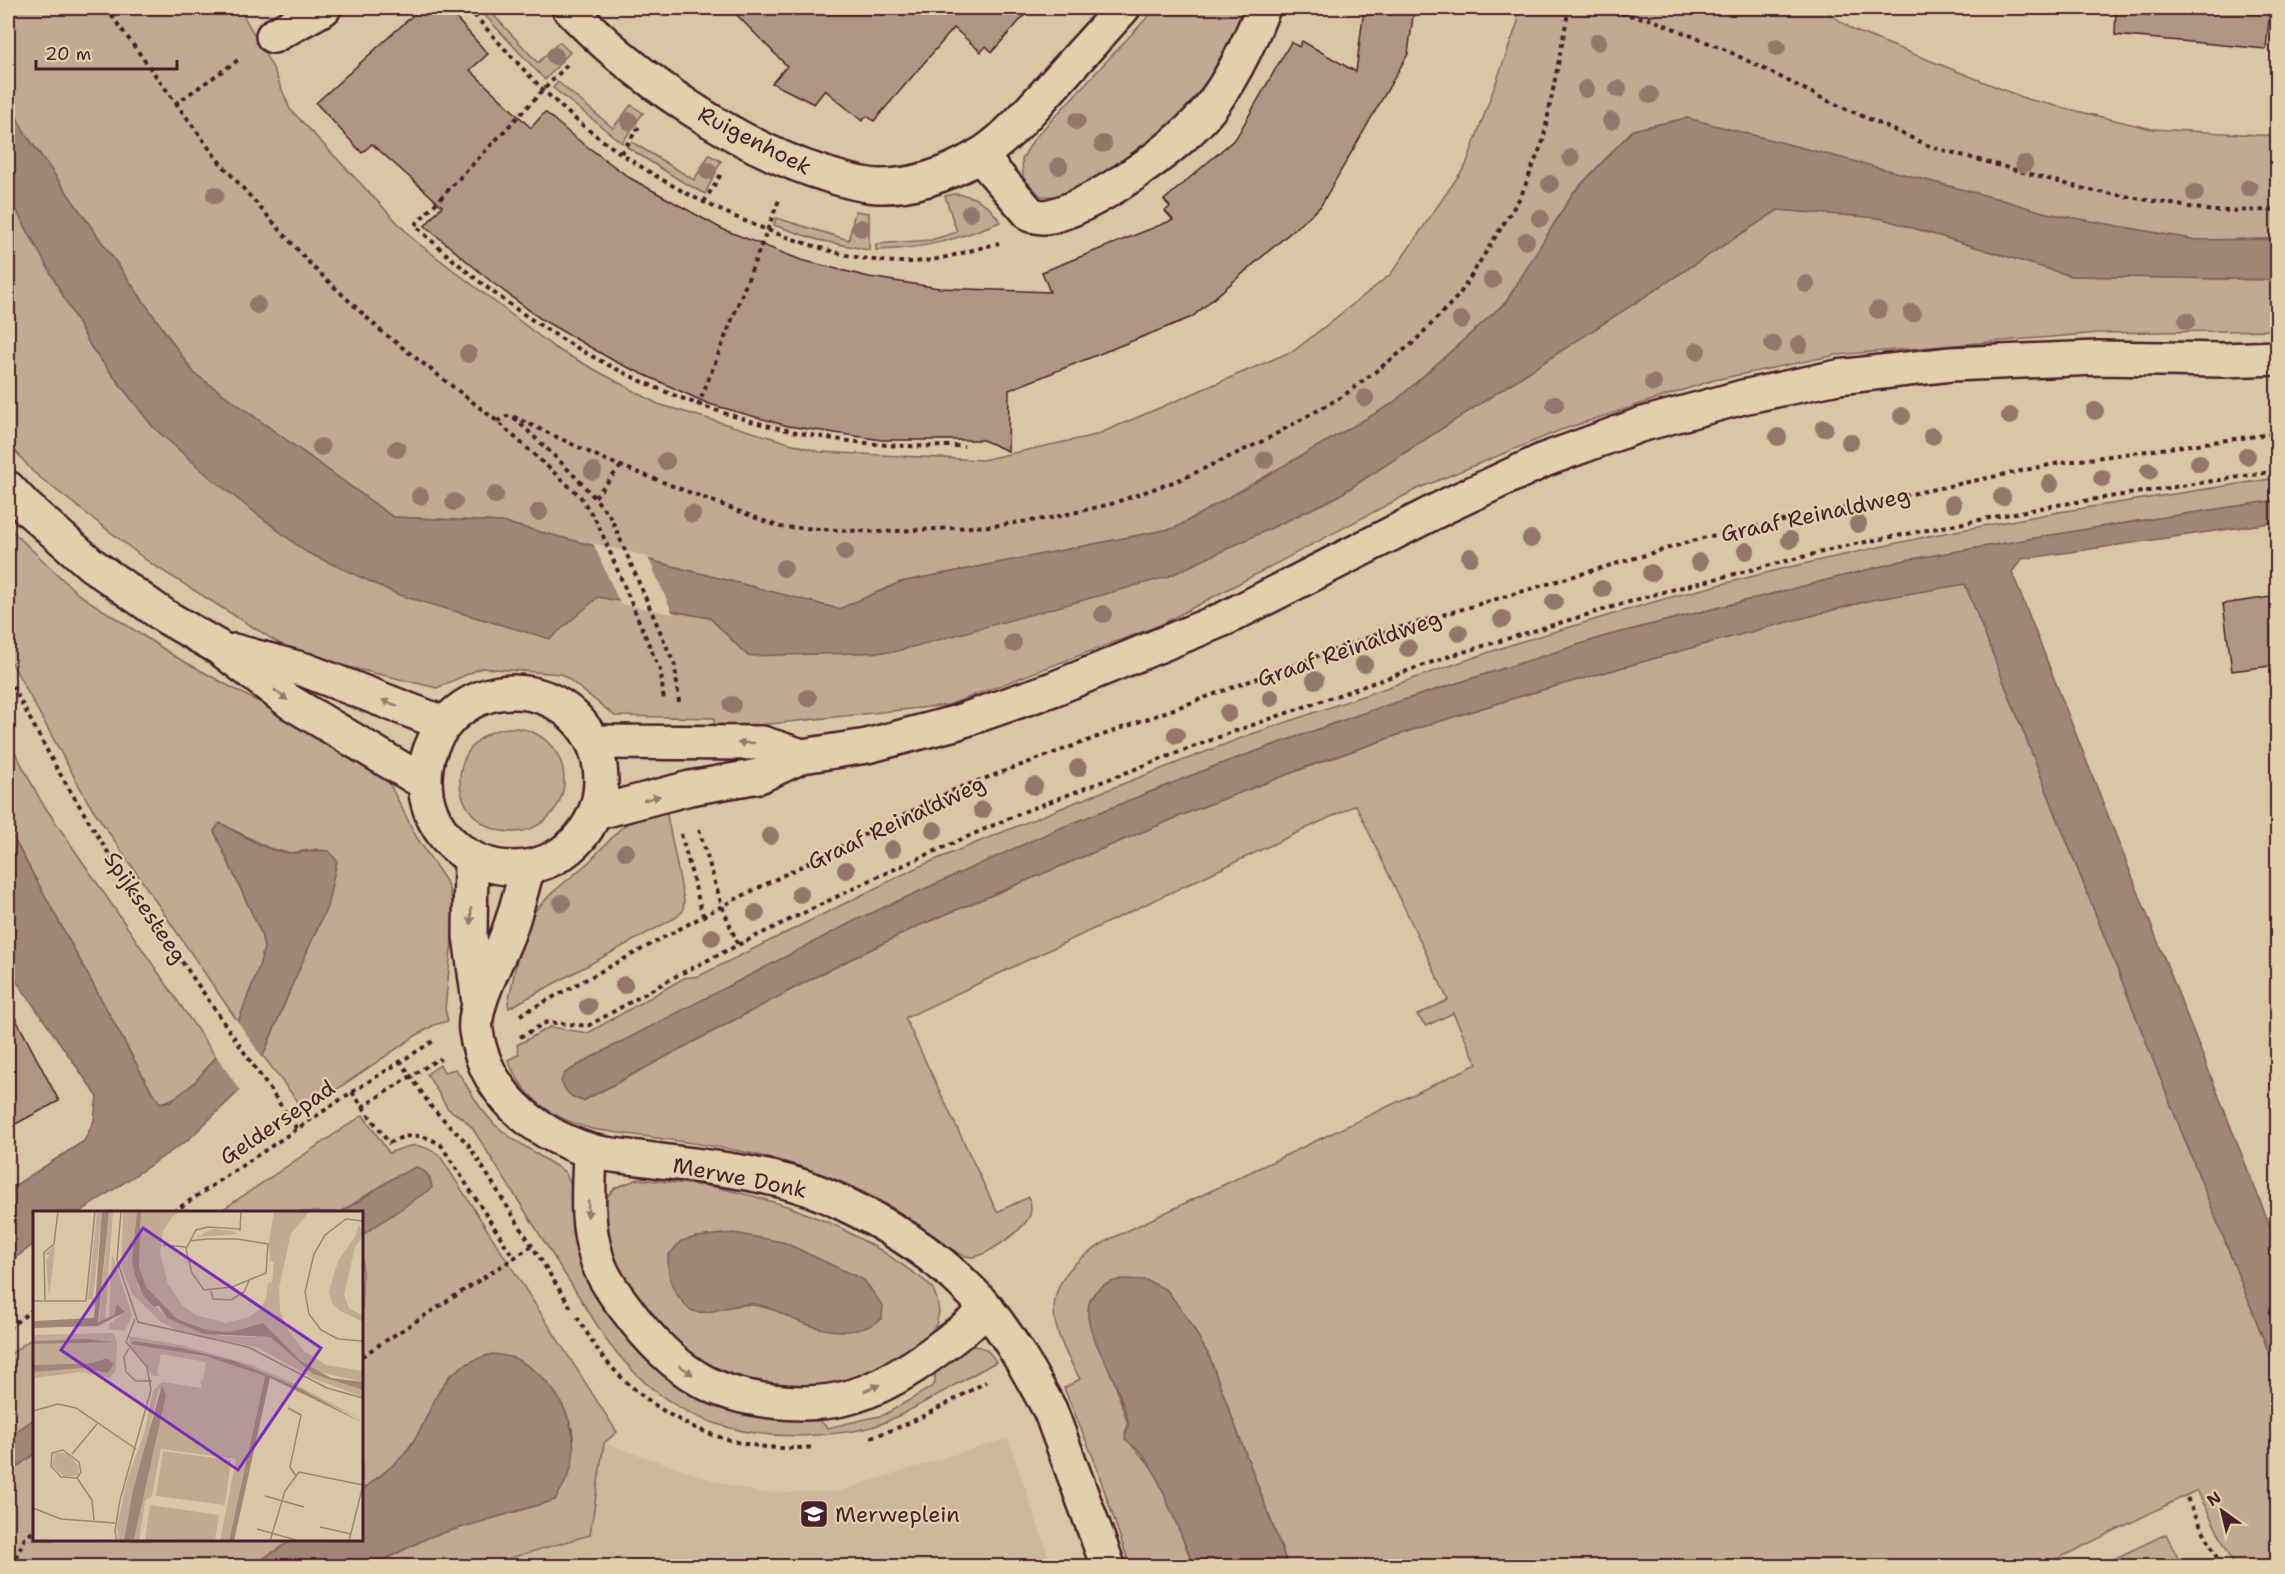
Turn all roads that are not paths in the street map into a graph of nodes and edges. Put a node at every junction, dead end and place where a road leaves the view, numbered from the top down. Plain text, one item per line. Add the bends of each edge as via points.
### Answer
1 (324, 8) edge
2 (569, 8) edge
3 (1123, 8) edge
4 (1263, 8) edge
5 (273, 36) road end
6 (980, 156) junction
7 (2277, 358) edge
8 (8, 488) edge
9 (218, 647) junction
10 (445, 724) junction
11 (593, 741) junction
12 (802, 756) junction
13 (425, 783) junction
14 (596, 813) junction
15 (471, 858) junction
16 (528, 867) junction
17 (478, 1027) junction
18 (590, 1151) junction
19 (988, 1310) junction
20 (1108, 1566) edge

1 - 5 main road
2 - 6 main road, Ruigenhoek via 626,62 697,112 793,164 851,182 879,186 909,184
3 - 6 main road, Ruigenhoek via 1019,123
4 - 6 main road via 1231,77 1201,118 1138,170 1085,202 1043,217 1031,215
7 - 12 main road via 2098,358 1951,364 1838,377 1720,403 1640,425 1544,460 1226,618 1053,689 944,726 867,746
8 - 9 main road via 92,565 166,617
10 -> 9 main road via 305,670
9 -> 13 main road via 290,702
10 - 11 main road via 464,707 486,696 511,692 536,695 560,704
10 - 13 main road via 427,762
12 -> 11 main road via 762,743
11 - 14 main road via 601,765
14 -> 12 main road via 673,792 759,776
13 - 15 main road via 438,827
14 - 16 main road via 569,849
15 - 16 main road via 490,865
15 -> 17 main road, Merwe Donk via 470,936
16 - 17 main road
17 - 18 main road, Merwe Donk via 486,1068 503,1096 552,1136
18 - 19 main road, Merwe Donk via 726,1170 822,1193 903,1237 965,1286
18 -> 19 main road via 588,1223 597,1262 638,1326 670,1359 701,1380 769,1401 811,1403 850,1397 892,1379
19 - 20 main road, Merwe Donk via 1050,1410

